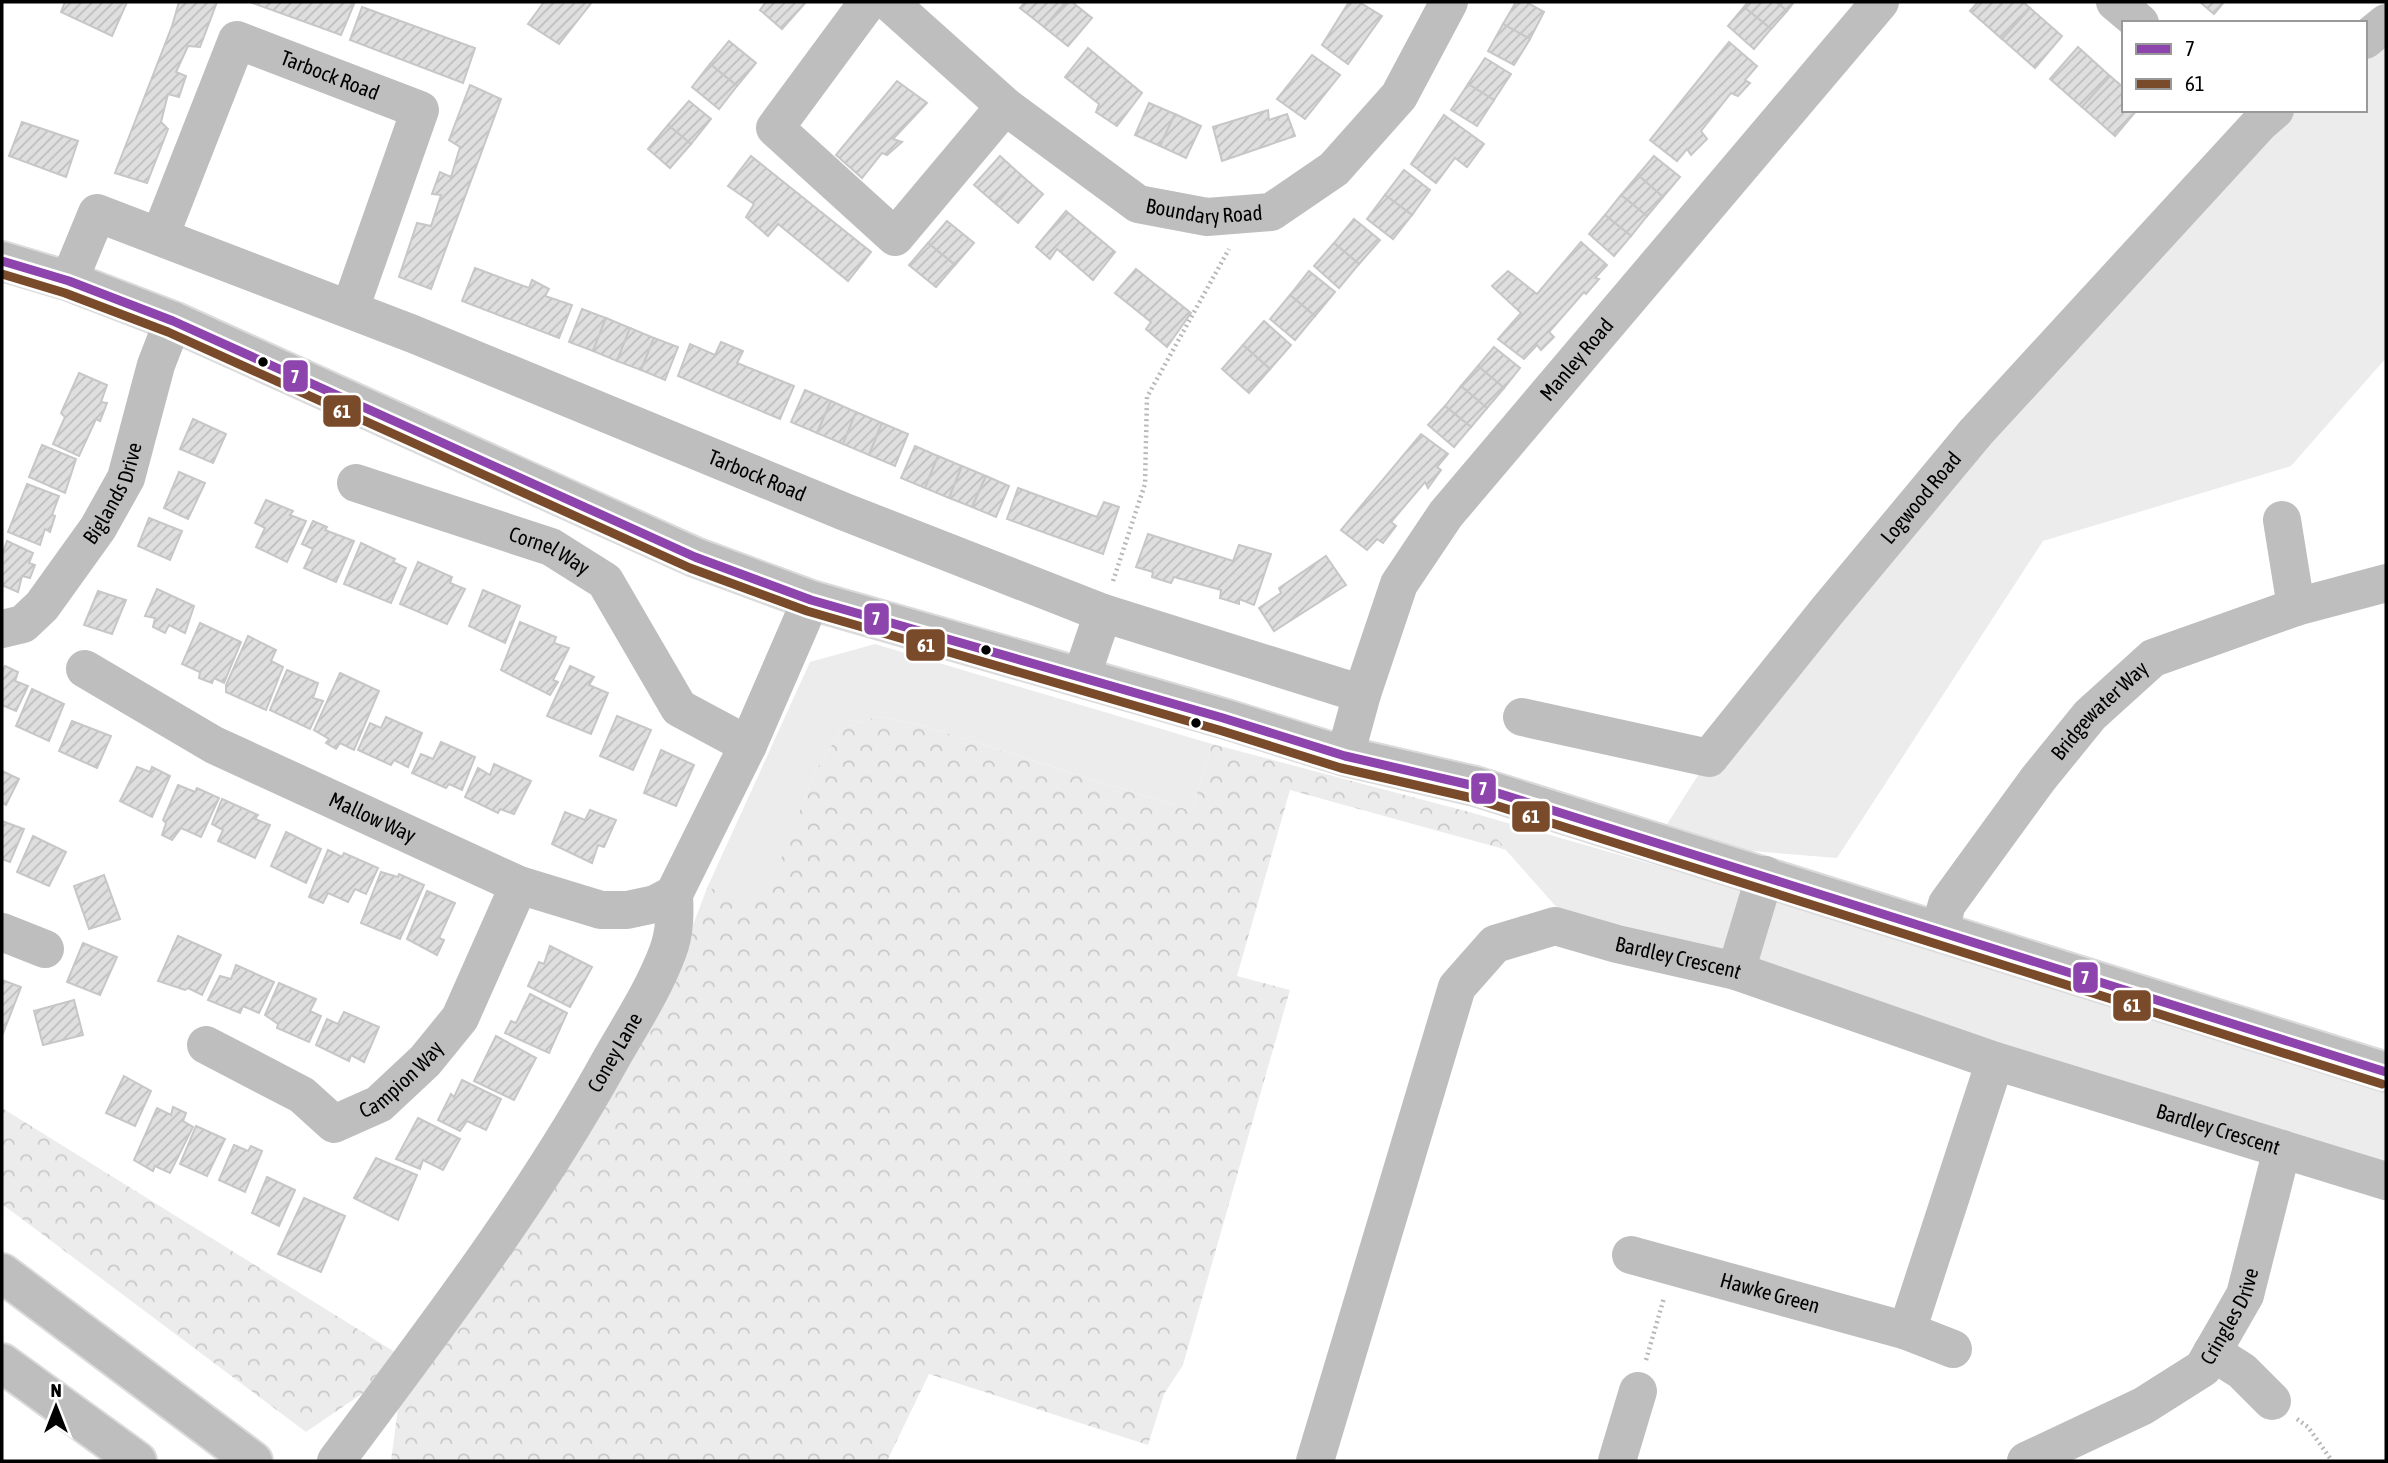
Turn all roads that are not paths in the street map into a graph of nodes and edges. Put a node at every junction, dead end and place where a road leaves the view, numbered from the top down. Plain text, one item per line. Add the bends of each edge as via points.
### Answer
1 (868, 2) edge
2 (889, 2) edge
3 (1449, 2) edge
4 (1880, 2) edge
5 (2115, 2) edge
6 (2138, 21) edge
7 (2386, 23) edge
8 (2367, 38) edge
9 (1005, 106) junction
10 (2260, 114) edge
11 (160, 236) junction
12 (2, 261) edge
13 (69, 281) junction
14 (349, 309) junction
15 (173, 321) junction
16 (356, 482) dead end
17 (2283, 520) dead end
18 (2386, 583) edge
19 (811, 600) junction
20 (2296, 607) junction
21 (1103, 613) junction
22 (2, 629) edge
23 (85, 669) dead end
24 (1081, 678) junction
25 (1362, 694) junction
26 (1522, 717) dead end
27 (748, 744) junction
28 (1345, 756) junction
29 (1765, 875) junction
30 (519, 885) junction
31 (674, 894) junction
32 (2, 932) edge
33 (1939, 932) junction
34 (45, 949) dead end
35 (1736, 971) junction
36 (206, 1045) dead end
37 (1995, 1061) junction
38 (2386, 1072) edge
39 (2282, 1149) junction
40 (2386, 1181) edge
41 (1632, 1255) dead end
42 (2, 1273) edge
43 (1907, 1331) junction
44 (1953, 1349) dead end
45 (2212, 1352) junction
46 (2, 1363) edge
47 (1638, 1391) road end
48 (2272, 1401) road end
49 (137, 1461) edge
50 (253, 1461) edge
51 (336, 1461) edge
52 (1315, 1461) edge
53 (1617, 1461) edge
54 (2026, 1461) edge

1 - 9 main road via 775,128 895,237
2 - 9 main road, Boundary Road
3 - 9 main road, Boundary Road via 1399,96 1335,169 1271,212 1208,217 1138,204
4 - 25 main road, Manley Road via 1446,514 1399,584
5 - 6 main road
7 - 8 main road
10 - 26 main road, Logwood Road via 1976,432 1709,758
11 - 13 main road, Tarbock Road via 97,213
11 - 14 main road, Tarbock Road
11 - 14 main road, Tarbock Road via 237,40 420,110
12 - 13 main road
13 - 15 main road
14 - 21 main road, Tarbock Road
15 - 19 main road via 695,557
15 - 22 main road, Biglands Drive via 156,365 127,478 98,528 42,606 23,624
16 - 27 main road, Cornel Way via 551,547 605,581 679,708
17 - 20 main road
18 - 20 main road, Bridgewater Way
19 - 24 main road
19 - 27 main road, Coney Lane
20 - 33 main road, Bridgewater Way via 2153,658 2090,715 1947,904
21 - 24 main road
21 - 25 main road, Tarbock Road
23 - 30 main road, Mallow Way via 214,745
24 - 28 main road
25 - 28 main road, Manley Road
27 - 31 main road, Coney Lane
28 - 29 main road via 1475,786
29 - 33 main road
29 - 35 main road
30 - 31 main road, Mallow Way via 601,910 655,904
30 - 36 main road, Campion Way via 460,1018 425,1061 379,1104 334,1124 302,1095
31 - 51 main road, Coney Lane via 676,921 668,951 576,1123 518,1211
32 - 34 main road
33 - 38 main road
35 - 37 main road, Bardley Crescent
35 - 52 main road, Bardley Crescent via 1555,926 1495,944 1480,961 1457,988
37 - 39 main road, Bardley Crescent
37 - 43 main road
39 - 40 main road, Bardley Crescent
39 - 45 main road, Cringles Drive via 2245,1295
41 - 43 main road, Hawke Green
42 - 50 main road
43 - 44 main road, Hawke Green
45 - 48 main road via 2242,1371
45 - 54 main road, Cringles Drive via 2203,1368 2143,1406
46 - 49 main road
47 - 53 main road

